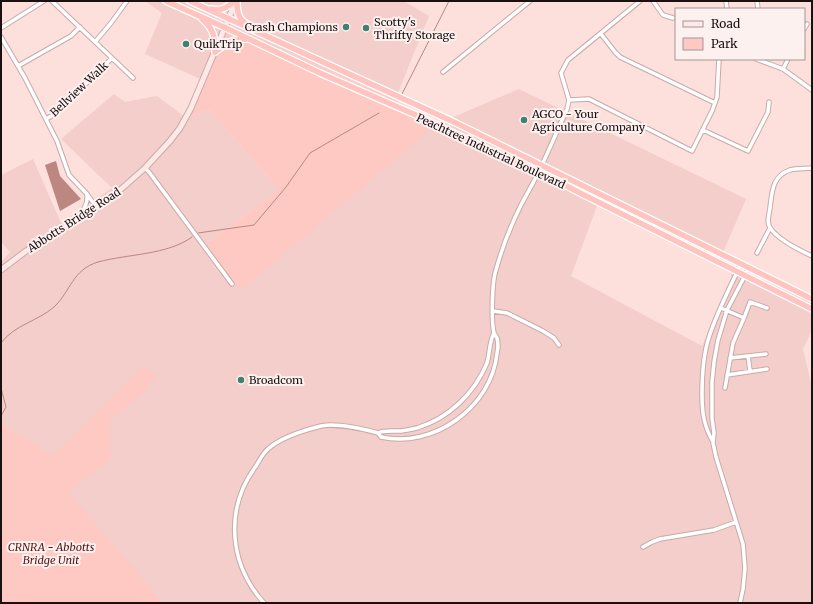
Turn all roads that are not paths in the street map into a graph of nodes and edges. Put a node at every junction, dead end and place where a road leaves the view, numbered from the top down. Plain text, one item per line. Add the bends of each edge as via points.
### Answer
1 (44, 1) edge
2 (52, 1) edge
3 (127, 1) edge
4 (166, 1) edge
5 (190, 1) edge
6 (236, 1) edge
7 (530, 1) edge
8 (640, 1) edge
9 (653, 1) edge
10 (205, 8) junction
11 (197, 15) junction
12 (673, 18) dead end
13 (229, 19) junction
14 (807, 24) dead end
15 (80, 27) junction
16 (805, 27) edge
17 (1, 28) edge
18 (226, 28) junction
19 (260, 33) junction
20 (601, 34) junction
21 (1, 37) edge
22 (249, 39) junction
23 (95, 42) junction
24 (215, 52) junction
25 (112, 58) junction
26 (719, 60) edge
27 (759, 60) edge
28 (788, 60) edge
29 (18, 66) junction
30 (783, 69) junction
31 (443, 72) dead end
32 (133, 78) dead end
33 (812, 90) edge
34 (569, 100) junction
35 (769, 102) dead end
36 (715, 103) junction
37 (46, 119) junction
38 (703, 130) junction
39 (542, 165) junction
40 (145, 168) junction
41 (812, 168) edge
42 (538, 173) junction
43 (87, 194) junction
44 (97, 208) junction
45 (79, 218) junction
46 (770, 228) junction
47 (757, 253) dead end
48 (812, 256) edge
49 (741, 264) junction
50 (749, 268) junction
51 (1, 270) edge
52 (737, 272) junction
53 (745, 276) junction
54 (232, 284) dead end
55 (812, 299) edge
56 (721, 308) junction
57 (768, 308) dead end
58 (812, 309) edge
59 (727, 310) junction
60 (493, 311) junction
61 (744, 318) junction
62 (494, 333) junction
63 (559, 345) dead end
64 (766, 354) dead end
65 (748, 356) junction
66 (730, 358) junction
67 (767, 369) dead end
68 (750, 371) junction
69 (727, 375) junction
70 (725, 388) dead end
71 (378, 433) junction
72 (714, 443) junction
73 (736, 522) junction
74 (643, 547) dead end
75 (264, 603) edge
76 (740, 603) edge

1 - 17 street
2 - 15 street
3 - 23 street
4 - 11 highway, Peachtree Industrial Boulevard
5 - 10 highway, Peachtree Industrial Boulevard
6 - 10 highway via 220,10
6 - 13 main road, Abbotts Bridge Road
6 - 19 highway via 239,18
7 - 31 street
8 - 20 street
9 - 12 street via 664,15
10 - 13 highway, Peachtree Industrial Boulevard
11 - 18 highway, Peachtree Industrial Boulevard
11 - 24 highway via 213,32
13 - 18 main road, Abbotts Bridge Road
13 - 19 highway, Peachtree Industrial Boulevard
14 - 16 street
15 - 23 street
15 - 29 street via 71,36
18 - 22 highway, Peachtree Industrial Boulevard
18 - 24 main road, Abbotts Bridge Road
19 - 39 highway, Peachtree Industrial Boulevard
20 - 34 street via 564,66 561,73
20 - 36 street via 620,56
21 - 29 street
22 - 24 highway via 235,39
22 - 42 highway, Peachtree Industrial Boulevard
23 - 25 street
24 - 40 main road, Abbotts Bridge Road via 180,128
25 - 32 street
25 - 37 street, Bellview Walk via 55,114
26 - 36 street
27 - 30 street
28 - 30 street
29 - 37 street
30 - 33 street
34 - 38 street via 589,98 692,151
34 - 39 street
35 - 38 street via 768,112 748,151
36 - 38 street
37 - 43 street via 69,174
39 - 42 street
39 - 49 highway, Peachtree Industrial Boulevard
40 - 44 main road, Abbotts Bridge Road
40 - 54 street
41 - 46 street via 790,170 773,184 768,221
42 - 52 highway, Peachtree Industrial Boulevard
42 - 60 street via 511,227 495,271
43 - 44 street
43 - 45 street
44 - 45 main road, Abbotts Bridge Road
45 - 51 main road, Abbotts Bridge Road
46 - 47 street
46 - 48 street
49 - 50 highway, Peachtree Industrial Boulevard
49 - 52 street
50 - 53 street
50 - 55 highway, Peachtree Industrial Boulevard
52 - 53 highway, Peachtree Industrial Boulevard
52 - 56 street
53 - 58 highway, Peachtree Industrial Boulevard
53 - 59 street
56 - 59 street
56 - 72 street via 709,337 702,377 702,411 706,430
57 - 61 street via 750,302
59 - 61 street
59 - 72 street via 717,348 712,382
60 - 62 street
60 - 63 street via 507,313 554,338
61 - 66 street via 733,343
62 - 71 street via 487,363 475,385 448,414 417,428
62 - 71 street via 497,338 497,353 494,369 487,386 462,416 446,428 416,438 386,439 381,438
64 - 65 street
65 - 66 street
65 - 68 street
66 - 69 street
67 - 68 street
68 - 69 street
69 - 70 street
71 - 75 street via 358,428 324,426 292,435 268,449 247,478 237,502 237,552 250,585
72 - 73 street
73 - 74 street via 714,530 660,539
73 - 76 street via 743,544 745,568

